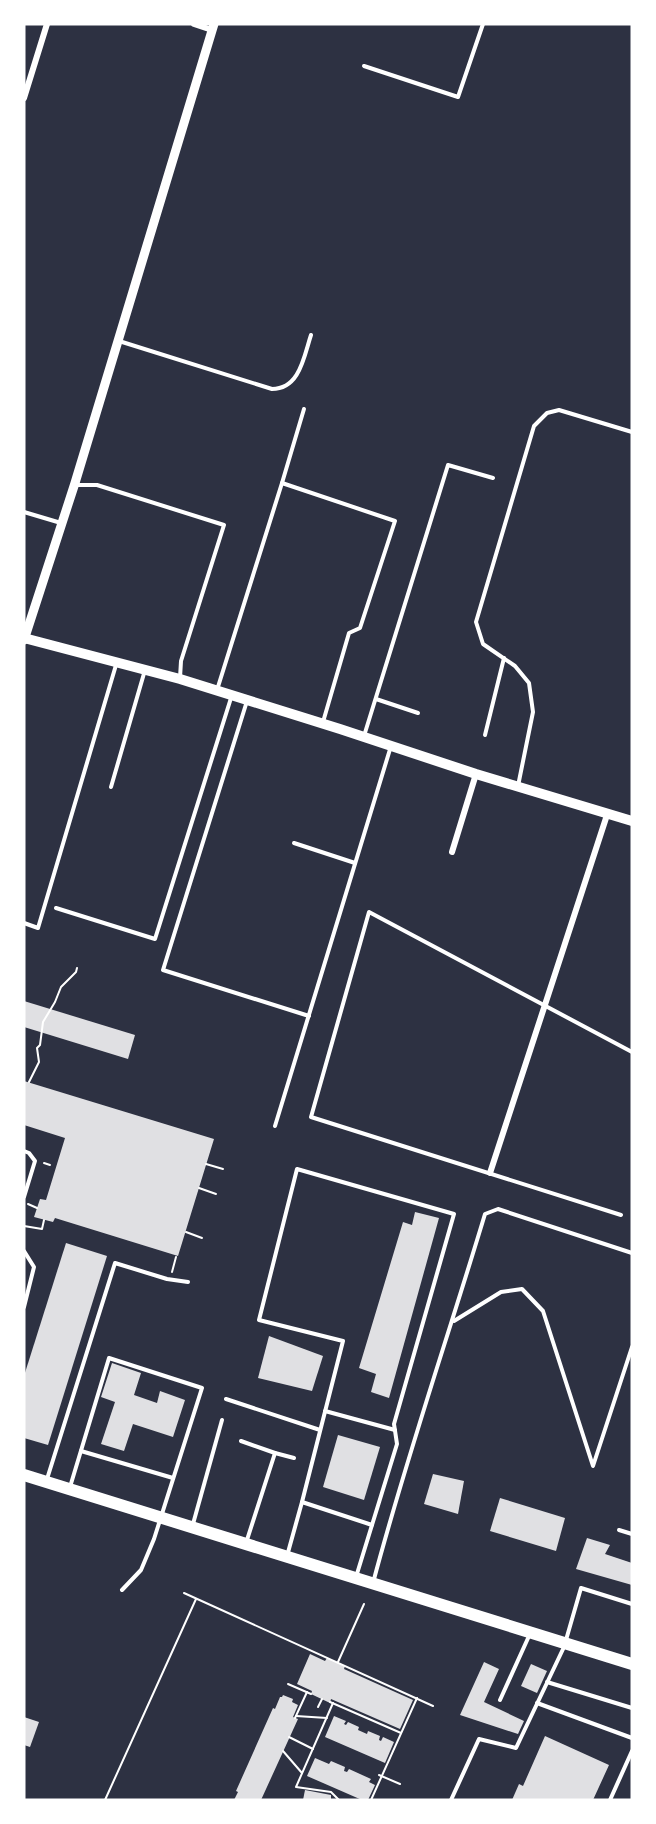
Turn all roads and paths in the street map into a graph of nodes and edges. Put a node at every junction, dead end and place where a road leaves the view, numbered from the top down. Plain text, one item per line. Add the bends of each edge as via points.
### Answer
1 (47, 24) edge
2 (194, 24) edge
3 (483, 24) edge
4 (213, 27) edge
5 (364, 66) dead end
6 (24, 98) edge
7 (311, 335) dead end
8 (118, 341) junction
9 (304, 409) dead end
10 (632, 432) edge
11 (494, 478) dead end
12 (282, 483) junction
13 (74, 485) junction
14 (24, 512) edge
15 (62, 524) junction
16 (24, 639) edge
17 (504, 658) junction
18 (117, 662) junction
19 (145, 670) junction
20 (180, 679) junction
21 (217, 691) junction
22 (232, 695) junction
23 (376, 699) junction
24 (248, 700) junction
25 (418, 713) dead end
26 (322, 724) junction
27 (485, 735) dead end
28 (364, 737) junction
29 (391, 746) junction
30 (476, 774) junction
31 (518, 786) junction
32 (111, 788) dead end
33 (607, 815) junction
34 (632, 821) edge
35 (294, 843) dead end
36 (452, 852) dead end
37 (355, 863) junction
38 (56, 909) dead end
39 (24, 923) edge
40 (77, 968) dead end
41 (544, 1005) junction
42 (309, 1016) junction
43 (632, 1052) edge
44 (29, 1082) dead end
45 (275, 1126) dead end
46 (24, 1151) edge
47 (207, 1164) dead end
48 (223, 1169) dead end
49 (490, 1173) junction
50 (199, 1188) dead end
51 (216, 1194) dead end
52 (24, 1197) edge
53 (24, 1203) edge
54 (37, 1208) dead end
55 (621, 1215) dead end
56 (44, 1220) dead end
57 (24, 1226) edge
58 (186, 1232) dead end
59 (202, 1238) dead end
60 (24, 1251) edge
61 (632, 1253) edge
62 (176, 1257) dead end
63 (171, 1279) junction
64 (188, 1282) dead end
65 (24, 1304) edge
66 (453, 1322) junction
67 (632, 1347) edge
68 (226, 1400) dead end
69 (325, 1411) junction
70 (222, 1420) dead end
71 (320, 1430) junction
72 (395, 1430) junction
73 (241, 1441) dead end
74 (81, 1451) junction
75 (275, 1453) junction
76 (294, 1458) dead end
77 (24, 1475) edge
78 (173, 1478) junction
79 (46, 1482) junction
80 (69, 1489) junction
81 (302, 1502) junction
82 (162, 1518) junction
83 (372, 1525) junction
84 (192, 1527) junction
85 (619, 1530) dead end
86 (632, 1534) edge
87 (246, 1544) junction
88 (286, 1556) junction
89 (356, 1578) junction
90 (373, 1583) junction
91 (122, 1590) dead end
92 (184, 1593) dead end
93 (196, 1599) junction
94 (364, 1604) dead end
95 (632, 1604) edge
96 (531, 1632) junction
97 (565, 1643) junction
98 (338, 1663) junction
99 (632, 1664) edge
100 (547, 1682) junction
101 (288, 1684) dead end
102 (307, 1692) junction
103 (311, 1694) dead end
104 (417, 1698) junction
105 (322, 1699) dead end
106 (500, 1700) dead end
107 (537, 1703) junction
108 (433, 1706) dead end
109 (318, 1707) dead end
110 (632, 1708) edge
111 (327, 1718) junction
112 (401, 1733) junction
113 (289, 1737) dead end
114 (632, 1738) edge
115 (313, 1749) junction
116 (283, 1751) dead end
117 (632, 1751) edge
118 (302, 1773) junction
119 (380, 1775) junction
120 (400, 1784) dead end
121 (105, 1800) edge
122 (339, 1800) edge
123 (371, 1800) edge
124 (451, 1800) edge
125 (610, 1800) edge

1 - 6 street
2 - 4 street
3 - 5 lane via 458,97
4 - 8 street
7 - 8 lane via 297,377 280,389
8 - 13 street
9 - 12 lane
10 - 17 lane via 559,410 547,413 534,426 476,622 483,644
11 - 23 lane via 448,465
12 - 21 lane
12 - 26 lane via 395,521 360,628 349,633
13 - 15 street
13 - 20 lane via 98,485 224,525 181,661
14 - 15 lane
15 - 16 street
16 - 18 main road
17 - 27 lane
17 - 31 lane via 529,683 533,712
18 - 19 main road
18 - 39 lane via 38,928
19 - 20 main road
19 - 32 lane
20 - 21 main road
21 - 22 main road
22 - 24 main road
22 - 38 lane via 155,939
23 - 25 lane
23 - 28 lane
24 - 26 main road
24 - 42 lane via 163,970
26 - 28 main road
28 - 29 main road
29 - 30 main road
29 - 37 lane
30 - 31 main road
30 - 36 street
31 - 33 main road
33 - 34 main road
33 - 41 street
35 - 37 lane
37 - 42 lane
40 - 44 path via 61,987 43,1022 37,1048 39,1062
41 - 43 lane
41 - 49 street
41 - 49 lane via 369,912 311,1117
42 - 45 lane
46 - 52 lane via 35,1161
47 - 48 path
49 - 55 lane
50 - 51 path
53 - 54 path
56 - 57 path via 42,1229
58 - 59 path
60 - 65 lane via 34,1267
61 - 66 lane via 498,1209 485,1214
62 - 63 path
63 - 64 lane
63 - 79 lane via 115,1263
66 - 67 lane via 501,1292 522,1288 543,1311 593,1466
66 - 90 lane
68 - 71 lane
69 - 71 lane
69 - 72 lane
69 - 72 lane via 343,1341 259,1320 297,1169 454,1214
70 - 84 lane
71 - 81 lane
72 - 83 lane via 397,1444
73 - 75 lane
74 - 78 lane
74 - 78 lane via 109,1358 202,1388
74 - 80 lane
75 - 76 lane
75 - 87 lane
77 - 79 main road
78 - 82 lane
79 - 80 main road
80 - 82 main road
81 - 83 lane
81 - 88 lane
82 - 84 main road
82 - 91 lane via 141,1570
83 - 89 lane
84 - 87 main road
85 - 86 lane
87 - 88 main road
88 - 89 main road
89 - 90 main road
90 - 96 main road
92 - 93 path
93 - 98 path
93 - 121 path
94 - 98 path
95 - 97 lane via 581,1588
96 - 97 main road
96 - 106 lane
97 - 99 main road
97 - 100 lane
98 - 104 path
100 - 107 lane
100 - 110 lane
101 - 102 path
102 - 103 path
102 - 111 path via 296,1717
104 - 108 path
104 - 112 path
105 - 109 path
107 - 114 lane
107 - 124 lane via 516,1748 479,1739
111 - 112 path via 332,1703
111 - 115 path
112 - 119 path
113 - 115 path
115 - 118 path
116 - 118 path
117 - 125 lane
118 - 122 path via 296,1787 331,1792
119 - 120 path
119 - 123 path

